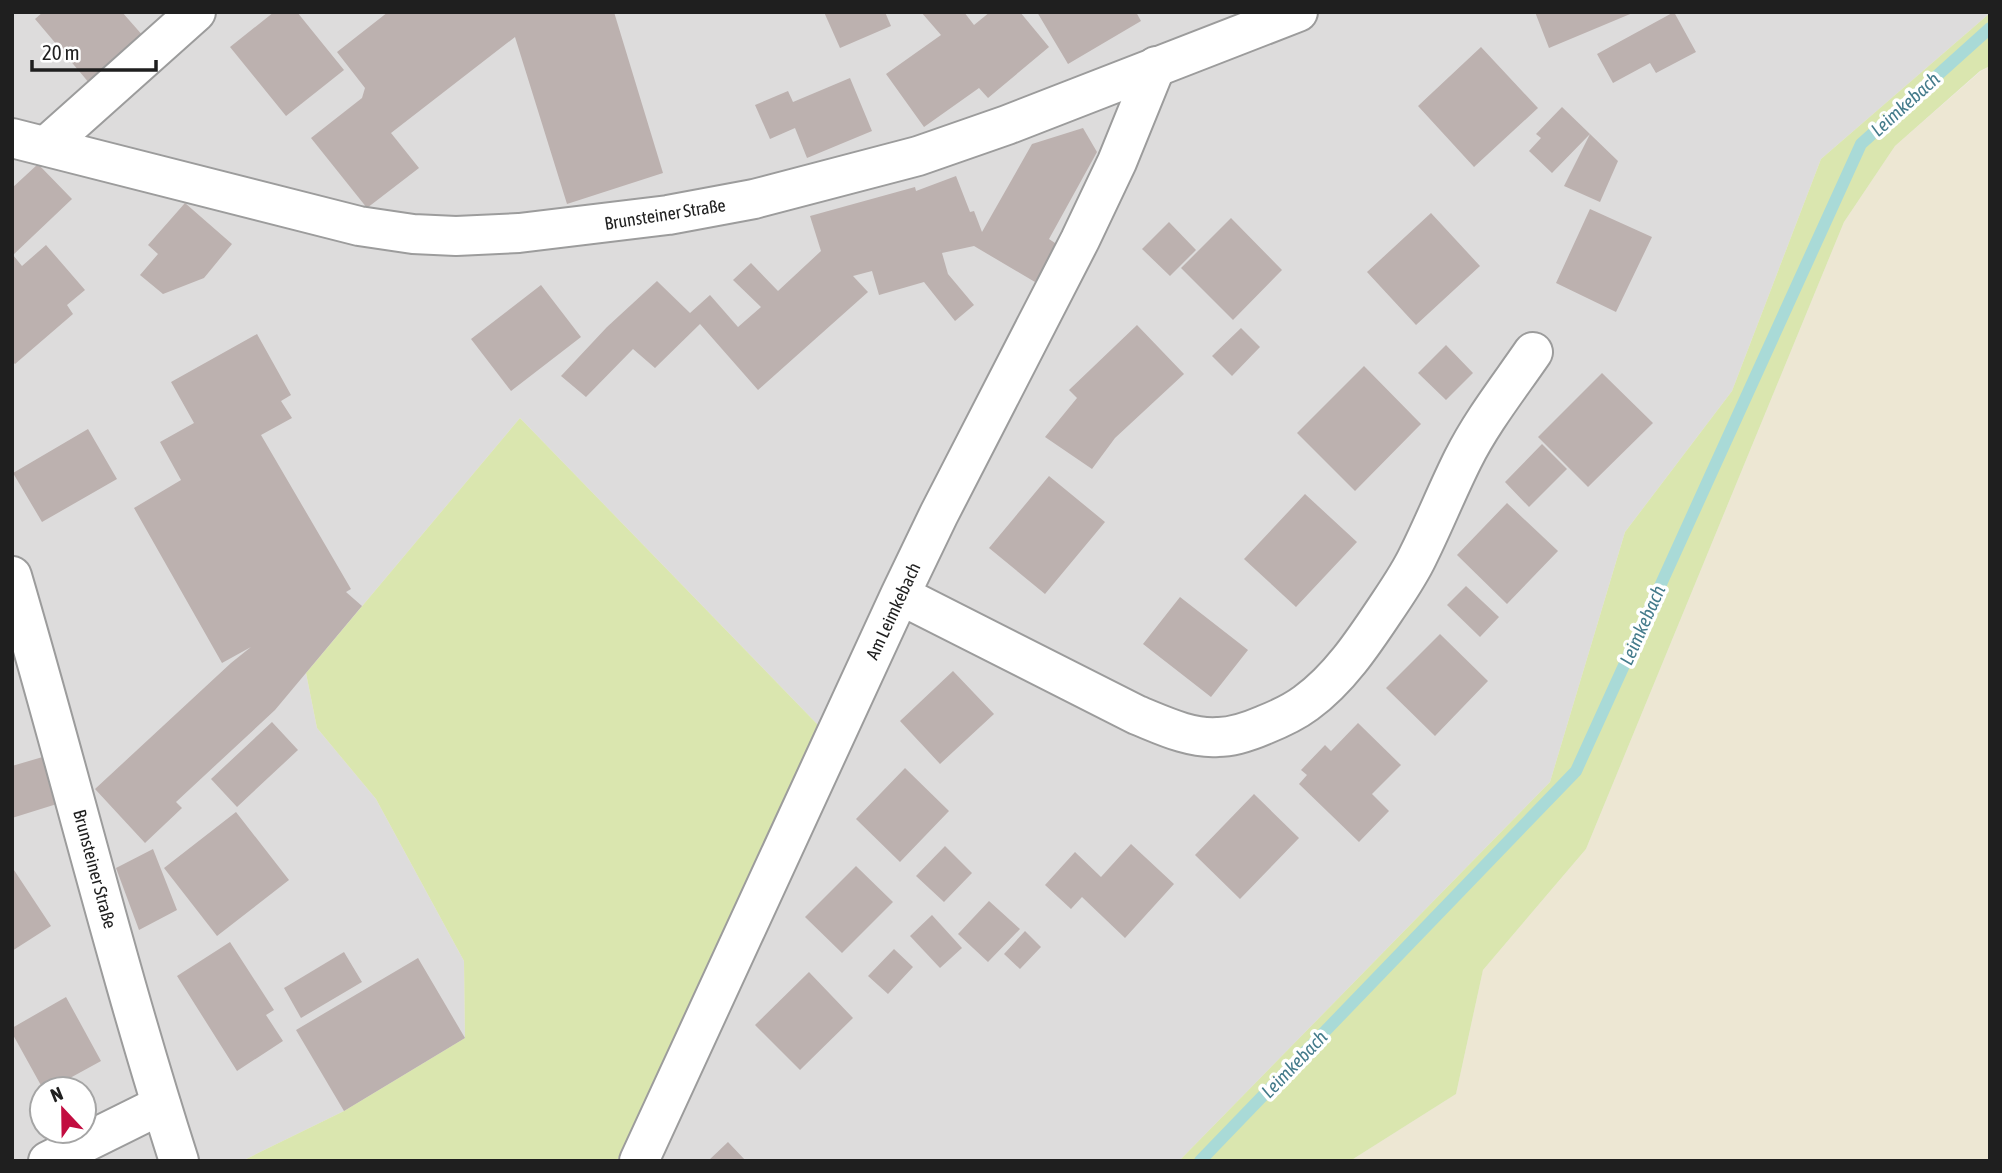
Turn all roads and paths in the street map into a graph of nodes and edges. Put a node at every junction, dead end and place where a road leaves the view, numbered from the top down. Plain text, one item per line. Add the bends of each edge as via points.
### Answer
1 (196, 12) edge
2 (1298, 12) edge
3 (1156, 66) junction
4 (29, 142) edge
5 (1533, 352) dead end
6 (12, 576) edge
7 (900, 594) junction
8 (161, 1105) junction
9 (48, 1161) edge
10 (179, 1161) edge
11 (639, 1161) edge

1 - 4 street
2 - 3 street, Brunsteiner Straße
3 - 4 street, Brunsteiner Straße via 1007,125 834,179 693,210 519,233 456,236 359,226
3 - 7 street, Am Leimkebach via 1080,240
5 - 7 street via 1482,425 1418,557 1354,655 1306,703 1258,728 1218,737 1167,727
6 - 8 street, Brunsteiner Straße
7 - 11 street, Am Leimkebach
8 - 9 street
8 - 10 street, Brunsteiner Straße

